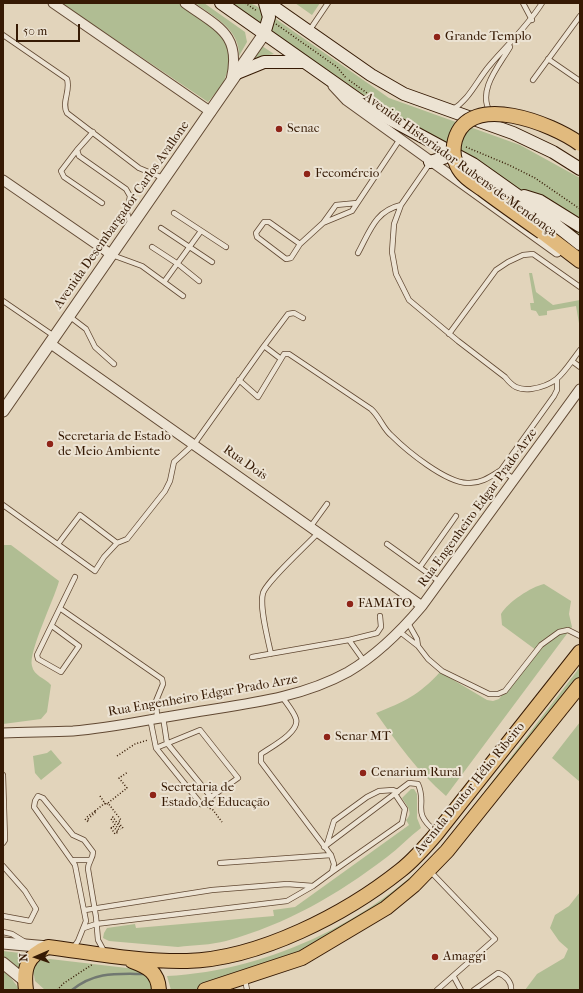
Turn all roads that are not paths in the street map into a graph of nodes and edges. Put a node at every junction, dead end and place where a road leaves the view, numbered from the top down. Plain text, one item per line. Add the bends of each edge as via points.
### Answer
1 (53, 3) edge
2 (185, 3) edge
3 (221, 3) edge
4 (267, 3) edge
5 (328, 3) edge
6 (523, 3) edge
7 (542, 3) edge
8 (580, 16) edge
9 (532, 20) junction
10 (309, 32) junction
11 (3, 34) edge
12 (264, 34) junction
13 (514, 40) junction
14 (548, 59) junction
15 (304, 62) junction
16 (234, 78) junction
17 (328, 80) junction
18 (533, 80) dead end
19 (580, 81) edge
20 (451, 111) junction
21 (211, 112) junction
22 (93, 132) junction
23 (524, 138) junction
24 (400, 139) junction
25 (580, 144) edge
26 (77, 150) junction
27 (460, 150) junction
28 (430, 162) junction
29 (580, 169) edge
30 (164, 178) junction
31 (3, 180) edge
32 (514, 193) junction
33 (102, 203) dead end
34 (357, 203) junction
35 (401, 205) junction
36 (174, 213) dead end
37 (323, 223) junction
38 (132, 226) junction
39 (580, 226) edge
40 (161, 228) dead end
41 (201, 231) junction
42 (542, 232) junction
43 (300, 244) junction
44 (580, 244) edge
45 (226, 246) dead end
46 (152, 247) dead end
47 (190, 247) junction
48 (358, 253) dead end
49 (112, 255) junction
50 (580, 256) edge
51 (580, 261) edge
52 (212, 262) dead end
53 (178, 264) junction
54 (580, 267) edge
55 (199, 281) dead end
56 (164, 282) junction
57 (580, 287) edge
58 (183, 296) dead end
59 (3, 301) edge
60 (69, 316) junction
61 (303, 318) dead end
62 (449, 334) junction
63 (53, 340) junction
64 (264, 346) junction
65 (580, 350) edge
66 (281, 359) junction
67 (572, 361) junction
68 (114, 364) dead end
69 (580, 367) edge
70 (239, 380) junction
71 (557, 380) junction
72 (580, 389) edge
73 (3, 411) edge
74 (195, 444) junction
75 (500, 470) junction
76 (514, 479) junction
77 (327, 504) dead end
78 (3, 505) edge
79 (456, 516) dead end
80 (311, 526) junction
81 (319, 532) junction
82 (117, 543) junction
83 (58, 544) junction
84 (386, 544) dead end
85 (420, 567) junction
86 (75, 577) dead end
87 (440, 582) junction
88 (422, 606) junction
89 (61, 609) junction
90 (380, 616) dead end
91 (408, 623) junction
92 (52, 626) junction
93 (400, 632) junction
94 (580, 636) edge
95 (349, 640) junction
96 (418, 646) junction
97 (580, 652) edge
98 (271, 654) junction
99 (252, 657) dead end
100 (364, 661) junction
101 (580, 685) edge
102 (283, 698) junction
103 (157, 718) junction
104 (3, 733) edge
105 (167, 743) junction
106 (156, 748) junction
107 (3, 774) edge
108 (3, 779) edge
109 (397, 793) junction
110 (211, 797) junction
111 (437, 833) junction
112 (3, 842) edge
113 (326, 845) junction
114 (331, 855) junction
115 (74, 860) junction
116 (90, 860) junction
117 (220, 863) dead end
118 (3, 866) edge
119 (430, 871) junction
120 (332, 872) junction
121 (313, 886) junction
122 (95, 908) junction
123 (85, 910) junction
124 (3, 916) edge
125 (96, 924) junction
126 (84, 928) junction
127 (3, 932) edge
128 (3, 943) edge
129 (31, 946) junction
130 (48, 947) junction
131 (72, 950) junction
132 (115, 956) junction
133 (3, 963) edge
134 (454, 977) junction
135 (246, 984) edge
136 (26, 985) edge
137 (38, 990) edge
138 (159, 990) edge
139 (204, 990) edge
140 (437, 990) edge
141 (461, 990) edge
142 (474, 990) edge
143 (511, 990) edge

1 - 21 street
2 - 16 street via 216,26 231,41 235,57
3 - 12 main road, Avenida Historiador Rubens de Mendonça
4 - 10 main road, Avenida Historiador Rubens de Mendonça
4 - 12 main road via 269,19
5 - 10 lane
6 - 9 lane
7 - 9 lane
8 - 14 lane
9 - 13 lane
10 - 20 main road, Avenida Historiador Rubens de Mendonça via 371,75 404,94
11 - 22 lane via 67,79 64,108
12 - 15 main road, Avenida Historiador Rubens de Mendonça
12 - 16 street, Avenida Desembargador Carlos Avallone
13 - 20 lane via 481,76 468,97
13 - 23 lane via 486,91 489,111
14 - 18 lane
14 - 19 lane
15 - 16 main road via 264,62
15 - 17 main road, Avenida Historiador Rubens de Mendonça
16 - 21 street, Avenida Desembargador Carlos Avallone
17 - 24 street, Avenida Historiador Rubens de Mendonça via 346,100
17 - 27 main road, Avenida Historiador Rubens de Mendonça via 373,110
20 - 23 main road, Avenida Historiador Rubens de Mendonça
21 - 30 street, Avenida Desembargador Carlos Avallone
22 - 26 lane
22 - 30 lane via 139,168
23 - 29 main road, Avenida Historiador Rubens de Mendonça
24 - 28 street, Avenida Historiador Rubens de Mendonça
24 - 34 lane
25 - 42 main road, bridge via 533,121 496,114 470,119 456,135 453,154 460,172
26 - 33 lane via 61,170 64,177
26 - 38 lane via 79,156 126,189 130,196 127,213
27 - 28 main road
27 - 32 main road, Avenida Historiador Rubens de Mendonça
28 - 35 lane
28 - 54 street, Avenida Historiador Rubens de Mendonça
30 - 38 street, Avenida Desembargador Carlos Avallone
31 - 49 street
32 - 39 main road via 540,201
32 - 44 main road, Avenida Historiador Rubens de Mendonça
34 - 37 lane via 352,211
34 - 37 lane via 336,205
35 - 48 lane via 391,207 378,215
35 - 62 lane via 394,224 392,252 396,274 409,300
36 - 41 lane
37 - 43 lane
38 - 49 street, Avenida Desembargador Carlos Avallone
40 - 47 lane
41 - 45 lane
41 - 47 lane
42 - 50 main road
42 - 51 main road
43 - 43 lane via 269,222 264,222 256,233 257,237 286,259 291,258
46 - 53 lane
47 - 52 lane
47 - 53 lane
49 - 56 lane via 142,266
49 - 60 street, Avenida Desembargador Carlos Avallone
53 - 55 lane
53 - 56 lane
56 - 58 lane
57 - 62 lane via 532,254 523,255 496,270
59 - 63 lane
60 - 63 street, Avenida Desembargador Carlos Avallone
60 - 68 lane via 86,330 95,347
61 - 64 lane via 294,312 288,314
62 - 71 lane via 518,389 547,386
63 - 73 street, Avenida Desembargador Carlos Avallone
63 - 74 street, Rua Dois
64 - 66 lane
64 - 70 lane
65 - 67 lane
66 - 70 lane via 258,397
66 - 75 lane via 284,354 290,354 371,409 391,436 447,476 459,482 475,483
67 - 69 lane
67 - 71 lane
70 - 74 lane
71 - 75 lane via 554,396
72 - 76 street, Rua Engenheiro Edgar Prado Arze
74 - 80 street, Rua Dois
74 - 82 lane via 174,462 165,491 127,539
75 - 76 lane
76 - 87 street, Rua Engenheiro Edgar Prado Arze
77 - 80 lane
78 - 83 lane
79 - 85 lane
80 - 81 street, Rua Dois
81 - 88 street, Rua Dois
81 - 98 lane via 263,594
82 - 83 lane via 95,571
82 - 83 lane via 80,515
84 - 85 lane
85 - 87 lane
86 - 89 lane
87 - 88 street, Rua Engenheiro Edgar Prado Arze
88 - 91 street, Rua Engenheiro Edgar Prado Arze
89 - 92 lane
89 - 103 lane via 162,679 163,684 156,701
90 - 95 lane via 381,627 378,633
91 - 93 street, Rua Engenheiro Edgar Prado Arze
91 - 96 lane
92 - 92 lane via 37,658 62,672 79,646
93 - 96 lane
93 - 100 street, Rua Engenheiro Edgar Prado Arze
94 - 96 lane via 568,630 559,632 541,645 505,691 494,695 442,671
95 - 98 lane
95 - 100 lane
97 - 111 main road, Avenida Doutor Hélio Ribeiro
98 - 99 lane
100 - 102 street, Rua Engenheiro Edgar Prado Arze via 325,683
101 - 119 main road, Avenida Doutor Hélio Ribeiro
102 - 103 street, Rua Engenheiro Edgar Prado Arze
102 - 113 lane via 296,718 297,725 294,731 261,754 261,762
103 - 104 street, Rua Engenheiro Edgar Prado Arze via 73,731
103 - 105 lane
103 - 106 lane
105 - 106 lane
105 - 110 lane
105 - 110 lane via 200,730 238,778
106 - 110 lane via 201,804
107 - 108 lane
108 - 112 lane
109 - 111 lane via 409,783 418,784 421,791 420,813 425,822
109 - 113 lane
109 - 113 lane via 393,790 379,791 367,797 334,822
109 - 120 lane via 405,809 402,823
111 - 132 main road, Avenida Doutor Hélio Ribeiro via 401,870 354,902 297,933 272,943 231,954 187,961
113 - 114 lane
114 - 117 lane
114 - 120 lane via 334,864
115 - 116 lane
115 - 116 lane via 34,807 38,796 43,798 73,835 84,840 93,855
115 - 123 lane
116 - 122 lane via 88,869
118 - 124 lane via 25,891 36,909 30,921
119 - 134 lane via 495,939
119 - 135 main road, Avenida Doutor Hélio Ribeiro via 386,908 347,932 302,958
120 - 121 lane
121 - 122 lane via 287,884 212,890
121 - 125 lane via 287,901
122 - 123 lane
122 - 125 lane
123 - 126 lane
125 - 126 lane
125 - 132 lane via 100,945
126 - 131 lane
127 - 129 lane via 12,934
128 - 129 street
129 - 130 street
130 - 131 main road, Avenida Doutor Hélio Ribeiro
130 - 136 main road via 38,951 30,959
131 - 132 main road, Avenida Doutor Hélio Ribeiro
132 - 138 main road via 147,966 159,983
133 - 136 street
134 - 140 lane
134 - 141 lane
135 - 139 main road, Avenida Doutor Hélio Ribeiro
136 - 137 main road
142 - 143 lane via 498,973 503,974 508,980

